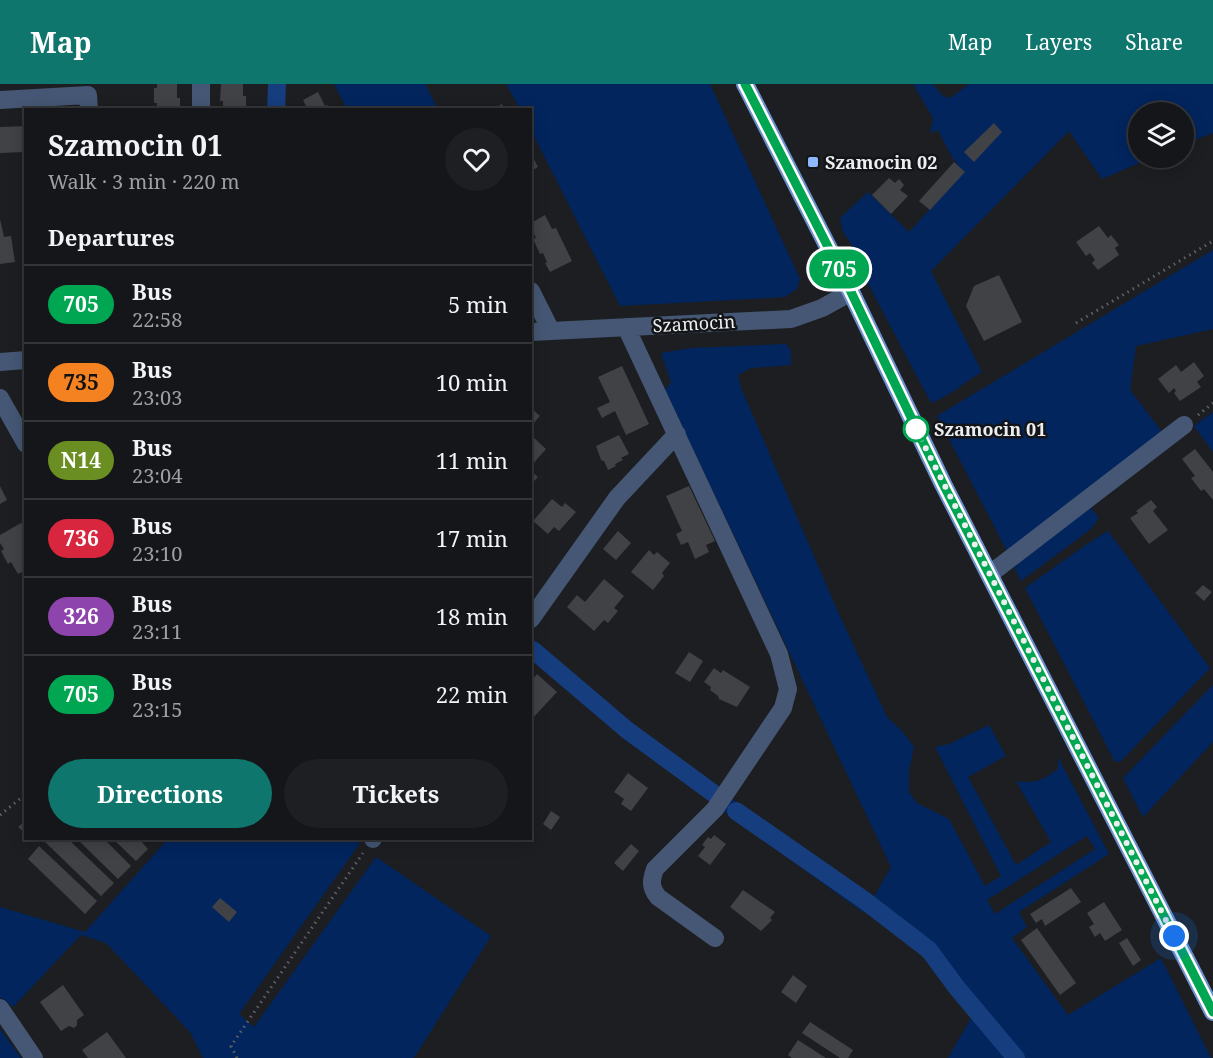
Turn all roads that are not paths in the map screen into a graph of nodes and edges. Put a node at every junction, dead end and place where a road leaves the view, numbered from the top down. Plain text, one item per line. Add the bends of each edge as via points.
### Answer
1 (201, 84) edge
2 (745, 84) edge
3 (70, 90) edge
4 (0, 100) edge
5 (89, 108) edge
6 (201, 108) edge
7 (851, 292) junction
8 (532, 293) edge
9 (626, 327) junction
10 (551, 331) junction
11 (532, 332) edge
12 (24, 360) edge
13 (0, 362) edge
14 (0, 398) edge
15 (1184, 425) dead end
16 (677, 434) junction
17 (24, 440) edge
18 (990, 574) junction
19 (532, 618) edge
20 (715, 938) dead end
21 (0, 1008) edge
22 (1213, 1012) edge
23 (34, 1058) edge

1 - 6 street
2 - 7 main road
3 - 4 street
3 - 5 street via 88,95
7 - 9 street, Szamocin via 822,308 791,318
7 - 18 main road
8 - 10 street
9 - 10 street, Szamocin
9 - 16 street
10 - 11 street, Szamocin
12 - 13 street
14 - 17 street
15 - 18 street
16 - 19 street via 616,498
16 - 20 street via 779,654 788,689 783,708 715,809 655,869 651,879 652,890 658,897
18 - 22 main road
21 - 23 street

